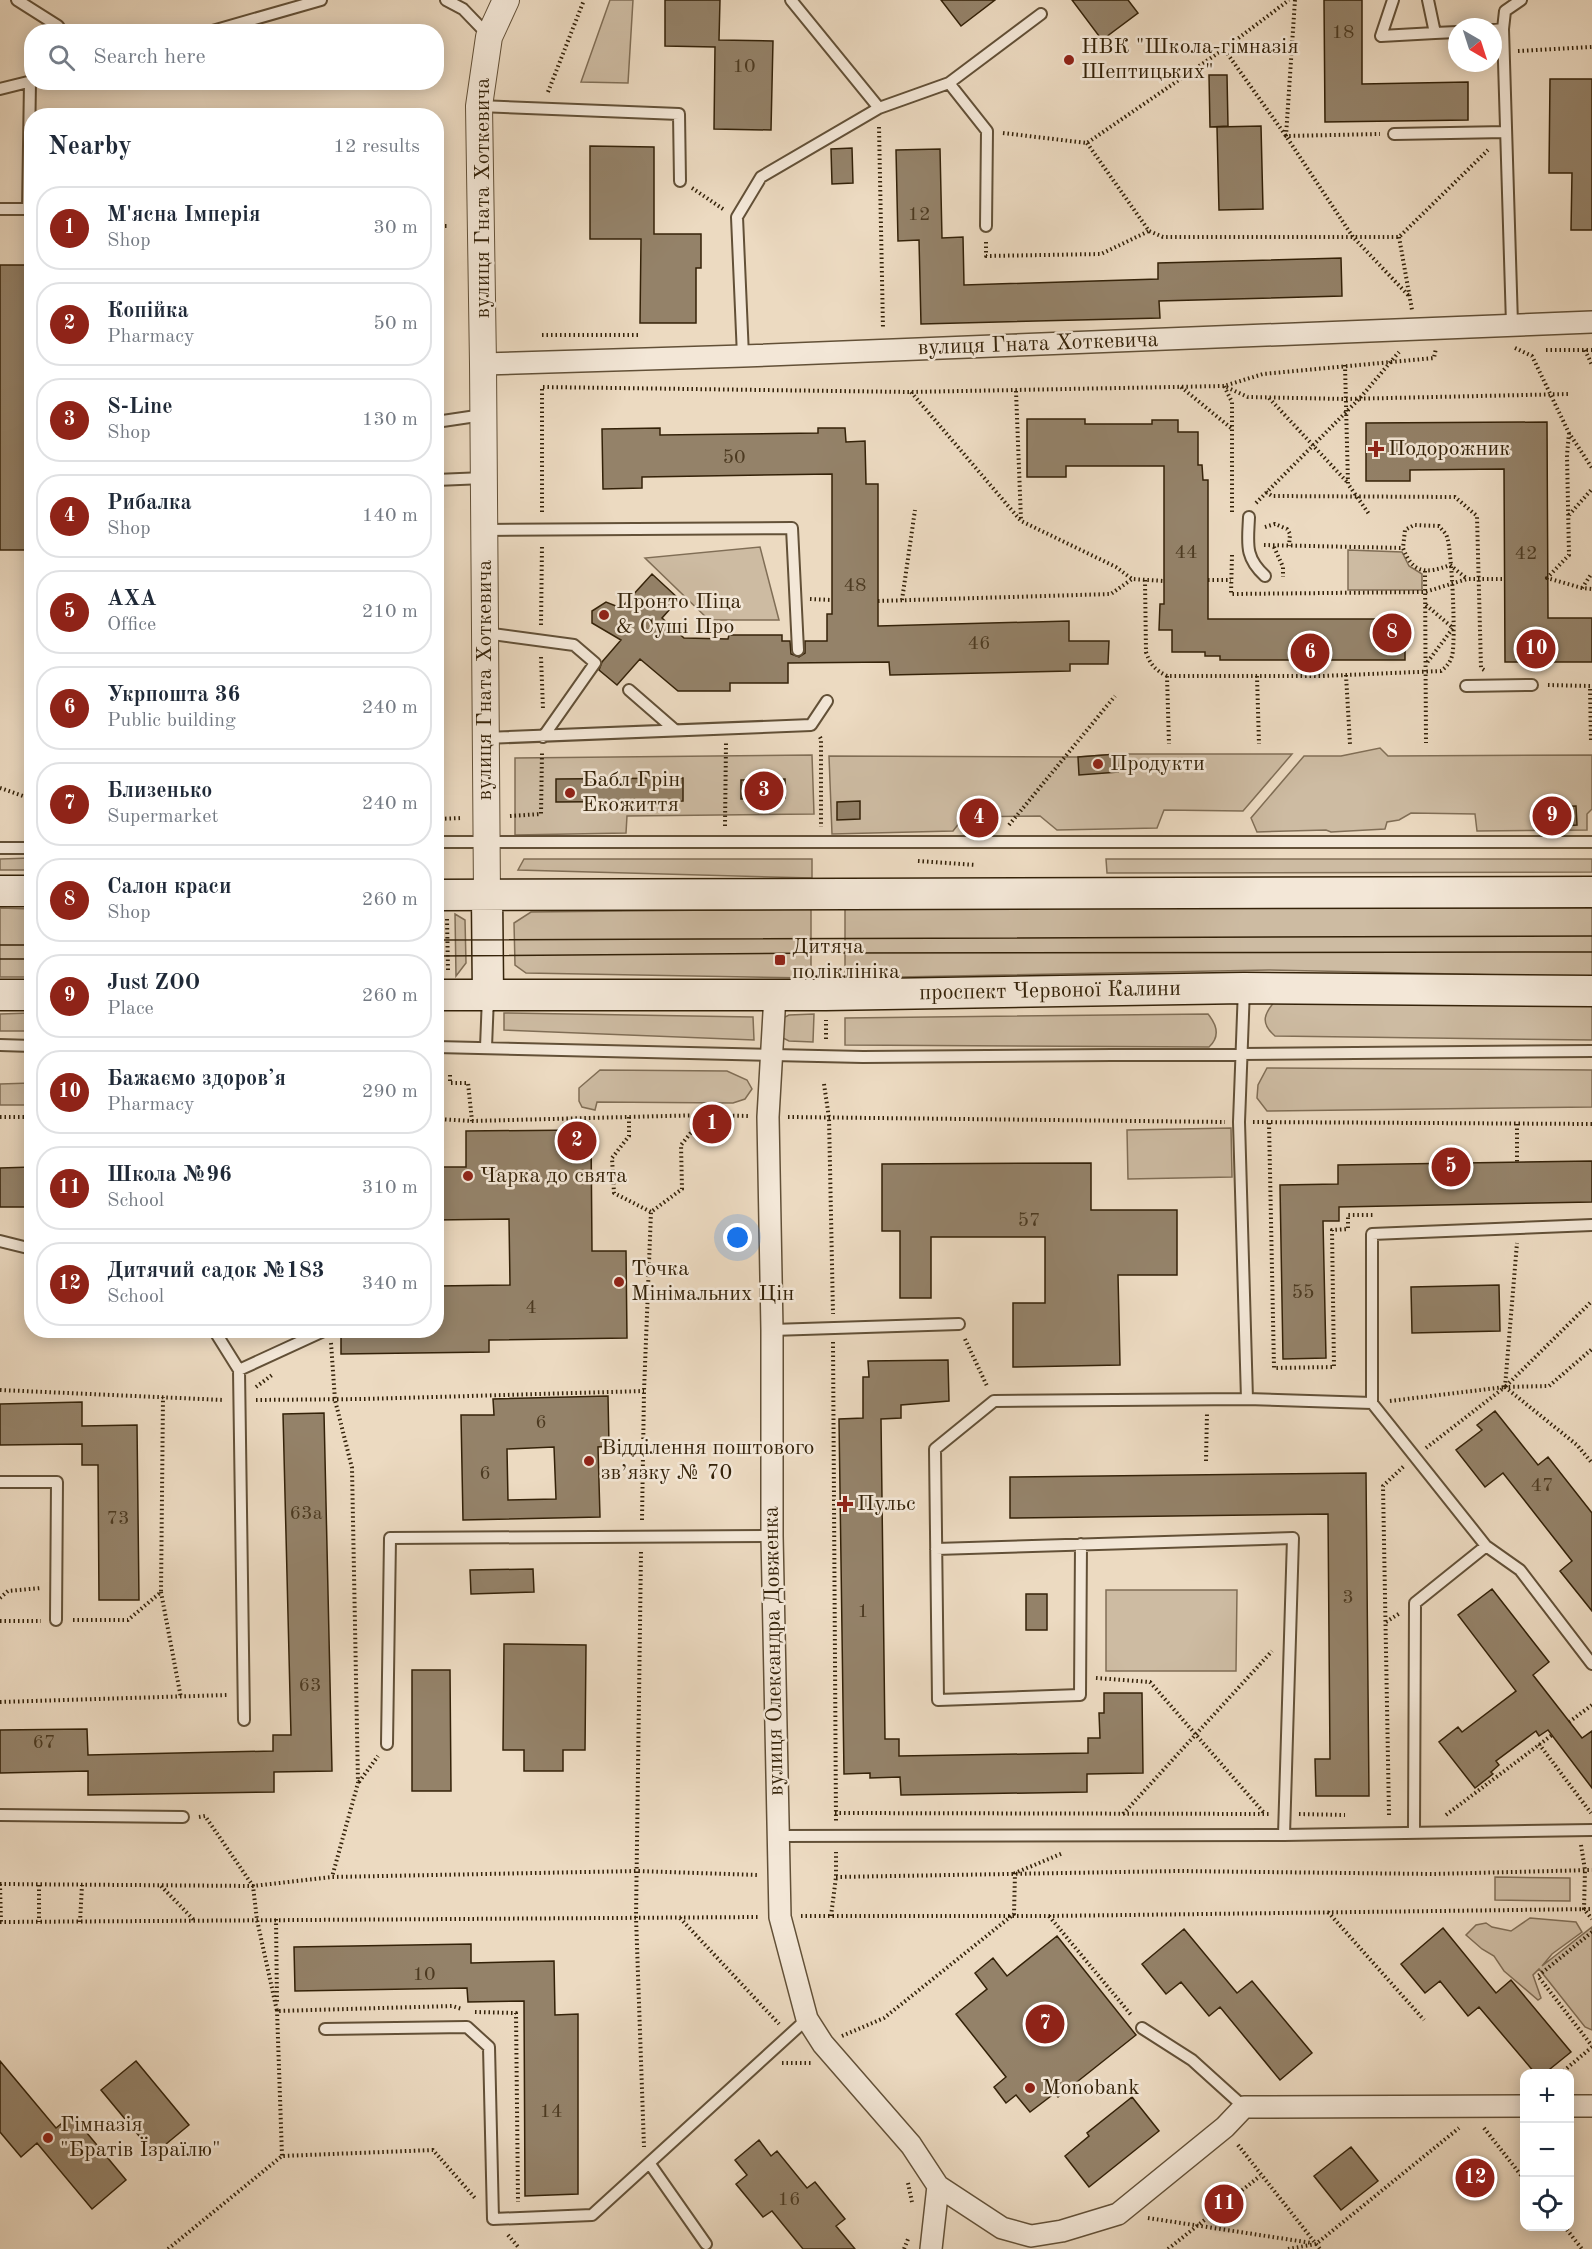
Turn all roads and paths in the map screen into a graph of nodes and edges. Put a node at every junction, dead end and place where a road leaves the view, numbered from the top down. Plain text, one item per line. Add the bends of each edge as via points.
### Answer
1 (17, 0) edge
2 (321, 0) edge
3 (446, 0) edge
4 (506, 0) edge
5 (584, 0) edge
6 (791, 0) edge
7 (1289, 0) edge
8 (1295, 0) edge
9 (1393, 0) edge
10 (1428, 0) edge
11 (1521, 0) edge
12 (1041, 14) dead end
13 (1502, 20) edge
14 (55, 24) edge
15 (237, 24) edge
16 (1448, 32) edge
17 (1435, 33) junction
18 (489, 37) junction
19 (1592, 47) edge
20 (1502, 48) edge
21 (1224, 49) junction
22 (1503, 52) junction
23 (24, 83) edge
24 (949, 83) junction
25 (0, 89) edge
26 (31, 90) edge
27 (548, 92) dead end
28 (479, 106) junction
29 (30, 108) edge
30 (879, 108) junction
31 (987, 131) junction
32 (1506, 132) junction
33 (1394, 134) joint
34 (1286, 136) junction
35 (1087, 143) junction
36 (680, 181) joint
37 (0, 209) edge
38 (24, 209) edge
39 (737, 217) junction
40 (444, 226) edge
41 (448, 226) dead end
42 (986, 226) joint
43 (1149, 231) junction
44 (1353, 237) junction
45 (1399, 237) junction
46 (1408, 296) junction
47 (1592, 322) edge
48 (1512, 324) junction
49 (1413, 329) junction
50 (1440, 340) dead end
51 (1512, 347) dead end
52 (882, 350) junction
53 (1546, 350) dead end
54 (1586, 350) junction
55 (1592, 350) edge
56 (743, 356) junction
57 (1394, 360) junction
58 (483, 364) junction
59 (1592, 364) edge
60 (1344, 365) junction
61 (1224, 386) junction
62 (1181, 387) junction
63 (1016, 391) junction
64 (910, 392) junction
65 (1569, 394) dead end
66 (1551, 395) junction
67 (1269, 398) junction
68 (1360, 398) junction
69 (1345, 399) junction
70 (1346, 413) junction
71 (483, 415) junction
72 (444, 421) edge
73 (1232, 429) junction
74 (1569, 433) junction
75 (1312, 445) junction
76 (1592, 468) edge
77 (484, 478) junction
78 (444, 480) edge
79 (1348, 484) junction
80 (1592, 489) edge
81 (1266, 492) junction
82 (1358, 498) junction
83 (915, 510) dead end
84 (542, 512) dead end
85 (1249, 513) joint
86 (1369, 514) dead end
87 (1568, 516) junction
88 (1232, 517) dead end
89 (1021, 521) junction
90 (1262, 529) dead end
91 (485, 530) junction
92 (1260, 542) dead end
93 (1289, 546) junction
94 (1403, 548) junction
95 (1232, 549) dead end
96 (1450, 565) junction
97 (1425, 571) junction
98 (1592, 573) edge
99 (1265, 576) dead end
100 (1132, 579) junction
101 (1467, 579) junction
102 (1480, 579) junction
103 (1504, 579) dead end
104 (1145, 580) junction
105 (1208, 580) dead end
106 (1231, 580) junction
107 (1164, 581) dead end
108 (1452, 584) junction
109 (1582, 588) junction
110 (1592, 589) edge
111 (1425, 592) junction
112 (902, 600) junction
113 (878, 601) dead end
114 (1426, 604) junction
115 (1453, 628) junction
116 (484, 633) junction
117 (798, 650) dead end
118 (1426, 665) junction
119 (1426, 671) junction
120 (1346, 675) junction
121 (1167, 676) junction
122 (1257, 676) junction
123 (1489, 676) dead end
124 (1532, 685) joint
125 (1466, 686) dead end
126 (629, 690) dead end
127 (1115, 696) dead end
128 (827, 701) dead end
129 (811, 725) junction
130 (727, 728) junction
131 (675, 730) junction
132 (543, 737) junction
133 (486, 738) junction
134 (1591, 742) edge
135 (1426, 743) dead end
136 (1169, 744) dead end
137 (1259, 744) dead end
138 (1350, 744) dead end
139 (543, 749) dead end
140 (0, 788) edge
141 (24, 796) edge
142 (504, 817) dead end
143 (472, 818) dead end
144 (444, 819) edge
145 (821, 828) dead end
146 (444, 842) edge
147 (725, 842) junction
148 (995, 842) junction
149 (1592, 842) edge
150 (487, 843) junction
151 (0, 848) edge
152 (24, 848) edge
153 (0, 891) edge
154 (24, 891) edge
155 (1592, 892) edge
156 (487, 896) junction
157 (444, 903) edge
158 (444, 986) edge
159 (1244, 988) junction
160 (1592, 991) edge
161 (24, 995) edge
162 (775, 995) junction
163 (0, 996) edge
164 (488, 996) junction
165 (826, 1015) dead end
166 (826, 1044) dead end
167 (0, 1045) edge
168 (24, 1046) edge
169 (444, 1047) edge
170 (486, 1047) junction
171 (1592, 1051) edge
172 (1242, 1053) junction
173 (772, 1054) junction
174 (450, 1075) dead end
175 (824, 1084) dead end
176 (705, 1115) junction
177 (0, 1117) edge
178 (24, 1117) edge
179 (629, 1117) junction
180 (768, 1117) junction
181 (829, 1118) junction
182 (444, 1119) edge
183 (472, 1120) junction
184 (1227, 1122) dead end
185 (1248, 1122) dead end
186 (1517, 1124) junction
187 (1592, 1124) edge
188 (1518, 1162) dead end
189 (651, 1212) junction
190 (1592, 1225) edge
191 (1518, 1227) junction
192 (0, 1241) edge
193 (24, 1247) edge
194 (1592, 1301) edge
195 (959, 1324) joint
196 (833, 1328) junction
197 (772, 1330) junction
198 (219, 1338) edge
199 (309, 1338) edge
200 (331, 1341) dead end
201 (1592, 1349) edge
202 (239, 1370) junction
203 (1505, 1387) junction
204 (0, 1390) edge
205 (644, 1391) junction
206 (163, 1397) junction
207 (1207, 1399) junction
208 (1247, 1399) junction
209 (335, 1400) junction
210 (239, 1401) junction
211 (994, 1401) junction
212 (1372, 1403) junction
213 (1414, 1456) junction
214 (1206, 1461) dead end
215 (1592, 1463) edge
216 (0, 1482) edge
217 (772, 1536) junction
218 (641, 1537) junction
219 (1081, 1544) junction
220 (1486, 1546) junction
221 (936, 1549) junction
222 (56, 1587) junction
223 (161, 1592) junction
224 (0, 1598) edge
225 (56, 1620) dead end
226 (97, 1620) dead end
227 (1291, 1628) junction
228 (1592, 1664) edge
229 (1080, 1677) junction
230 (244, 1695) junction
231 (181, 1698) junction
232 (0, 1702) edge
233 (1592, 1704) edge
234 (244, 1720) dead end
235 (1569, 1722) dead end
236 (1196, 1735) junction
237 (1552, 1735) dead end
238 (387, 1744) joint
239 (1539, 1744) junction
240 (358, 1783) junction
241 (835, 1813) junction
242 (1124, 1814) junction
243 (0, 1815) edge
244 (1389, 1815) dead end
245 (1446, 1815) dead end
246 (1592, 1815) edge
247 (183, 1817) joint
248 (1578, 1830) junction
249 (1592, 1830) edge
250 (1414, 1833) junction
251 (1103, 1835) junction
252 (1284, 1835) junction
253 (778, 1836) junction
254 (836, 1836) junction
255 (1064, 1852) dead end
256 (1585, 1870) junction
257 (1592, 1870) edge
258 (637, 1871) junction
259 (1015, 1874) junction
260 (760, 1875) dead end
261 (332, 1877) junction
262 (836, 1877) junction
263 (0, 1884) edge
264 (39, 1885) junction
265 (82, 1885) junction
266 (160, 1886) junction
267 (253, 1886) junction
268 (1584, 1909) junction
269 (1592, 1909) edge
270 (1328, 1911) junction
271 (1014, 1914) junction
272 (831, 1916) junction
273 (1049, 1916) junction
274 (636, 1917) junction
275 (679, 1917) junction
276 (768, 1917) dead end
277 (794, 1917) dead end
278 (276, 1919) junction
279 (1592, 1919) edge
280 (257, 1920) junction
281 (195, 1921) junction
282 (0, 1922) edge
283 (39, 1922) junction
284 (80, 1922) junction
285 (1592, 1932) edge
286 (277, 2011) junction
287 (807, 2019) junction
288 (1424, 2020) dead end
289 (1142, 2028) joint
290 (325, 2029) dead end
291 (789, 2035) junction
292 (823, 2044) junction
293 (1592, 2046) edge
294 (1565, 2069) edge
295 (1520, 2106) edge
296 (1574, 2106) edge
297 (1592, 2106) edge
298 (1244, 2107) junction
299 (1485, 2107) junction
300 (1225, 2127) junction
301 (282, 2156) junction
302 (647, 2159) junction
303 (1260, 2175) junction
304 (906, 2177) dead end
305 (1522, 2177) edge
306 (938, 2186) junction
307 (518, 2205) dead end
308 (912, 2205) dead end
309 (1118, 2214) junction
310 (493, 2219) junction
311 (1197, 2226) junction
312 (1567, 2231) edge
313 (911, 2232) dead end
314 (706, 2244) dead end
315 (1318, 2247) edge
316 (519, 2248) edge
317 (168, 2249) edge
318 (904, 2249) edge
319 (930, 2249) edge
320 (1168, 2249) edge
321 (1288, 2249) edge
322 (1582, 2249) edge

1 - 14 lane
2 - 15 lane
3 - 18 lane via 463,9
4 - 18 street, вулиця Гната Хоткевича
5 - 27 path
6 - 30 lane
7 - 21 path
8 - 34 path
9 - 17 lane via 1381,36
10 - 17 lane
11 - 13 lane via 1505,12
12 - 24 lane
16 - 17 lane
18 - 28 street, вулиця Гната Хоткевича
19 - 22 path
20 - 22 lane
21 - 34 path
21 - 35 path
22 - 32 lane
23 - 25 lane
24 - 30 lane
24 - 31 lane
26 - 29 lane
28 - 36 lane via 679,114
28 - 58 street, вулиця Гната Хоткевича
30 - 39 lane via 761,177
30 - 52 path
31 - 35 path
31 - 42 lane
32 - 33 lane
32 - 45 path
32 - 48 lane
33 - 34 path
34 - 44 path
35 - 43 path
36 - 39 path
37 - 38 lane
39 - 56 lane
40 - 41 path
42 - 43 path via 986,256 1101,254
43 - 44 path via 1163,237
44 - 45 path
44 - 46 path
45 - 46 path
46 - 49 path
47 - 48 street, вулиця Гната Хоткевича
48 - 49 street, вулиця Гната Хоткевича
49 - 52 street, вулиця Гната Хоткевича
49 - 57 path
50 - 57 path via 1434,358
51 - 66 path via 1532,356
52 - 56 street, вулиця Гната Хоткевича
53 - 54 path
54 - 55 path
54 - 59 path
56 - 58 street, вулиця Гната Хоткевича
57 - 60 path
57 - 68 path
58 - 71 street, вулиця Гната Хоткевича
60 - 61 path via 1263,374
60 - 69 path
61 - 62 path
61 - 67 path via 1248,397
61 - 73 path via 1232,402
62 - 63 path
62 - 73 path
63 - 64 path
63 - 89 path
64 - 84 path via 542,387
64 - 89 path
65 - 66 path
66 - 68 path
66 - 74 path
67 - 69 path
67 - 75 path
68 - 69 path
68 - 70 path
69 - 70 path
70 - 75 path
70 - 79 path
71 - 72 lane
71 - 77 street, вулиця Гната Хоткевича
73 - 88 path
74 - 76 path
74 - 87 path
75 - 79 path
75 - 81 path
77 - 78 lane
77 - 91 street, вулиця Гната Хоткевича
79 - 82 path
80 - 87 path
81 - 82 path via 1272,496
81 - 85 path
82 - 86 path
82 - 102 path via 1455,497 1477,516
83 - 112 path
85 - 99 lane via 1248,548 1251,559
87 - 109 path via 1569,555 1547,578
89 - 100 path via 1116,567
90 - 93 path via 1275,524 1287,529
91 - 116 street, вулиця Гната Хоткевича
91 - 117 lane via 792,528
92 - 93 path
93 - 94 path
94 - 96 path via 1404,533 1410,526 1439,526 1448,537
94 - 97 path via 1409,562
95 - 106 path
96 - 97 path
96 - 101 path
96 - 108 path
97 - 111 path
98 - 109 path
100 - 104 path
100 - 112 path via 1111,594
101 - 102 path
101 - 108 path
102 - 103 path
102 - 123 path via 1481,668
104 - 107 path
104 - 121 path via 1146,652 1158,672
105 - 106 path
106 - 111 path via 1231,594
108 - 111 path
108 - 115 path
109 - 110 path
111 - 114 path
112 - 113 path
114 - 115 path
114 - 118 path
115 - 118 path
115 - 119 path via 1448,666 1441,671
116 - 132 lane via 574,645 595,663
116 - 133 street, вулиця Гната Хоткевича
118 - 119 path
119 - 120 path
119 - 135 path
120 - 122 path
120 - 138 path
121 - 122 path
121 - 136 path
122 - 137 path
124 - 125 lane
124 - 134 path via 1590,686
126 - 131 lane
127 - 148 path
128 - 129 lane
129 - 130 lane
129 - 145 path via 821,739
130 - 131 lane
130 - 147 path
131 - 132 lane
132 - 133 lane
133 - 150 street, вулиця Гната Хоткевича
139 - 142 path via 541,814
140 - 141 path
143 - 144 path
146 - 150 lane
147 - 148 lane
147 - 150 lane
148 - 149 lane
150 - 156 street, вулиця Гната Хоткевича
151 - 152 lane
153 - 154 main road
155 - 156 main road
156 - 157 main road
156 - 164 main road, вулиця Гната Хоткевича
158 - 164 main road, проспект Червоної Калини
159 - 160 main road, проспект Червоної Калини
159 - 162 main road, проспект Червоної Калини
159 - 172 lane
161 - 163 main road
162 - 164 main road, проспект Червоної Калини
162 - 173 street, вулиця Олександра Довженка
164 - 170 lane
165 - 166 path
167 - 168 lane
169 - 170 lane
170 - 173 lane
171 - 172 lane
172 - 173 lane via 863,1057
172 - 208 lane via 1239,1122
173 - 180 street, вулиця Олександра Довженка
174 - 183 path via 450,1083 468,1083
175 - 181 path
176 - 179 path
176 - 180 path
176 - 189 path via 681,1145 681,1189
177 - 178 path
179 - 183 path
179 - 189 path via 629,1137 612,1158 614,1193
180 - 181 path
180 - 197 street, вулиця Олександра Довженка
181 - 184 path
181 - 196 path
182 - 183 path
185 - 186 path
186 - 187 path
186 - 188 path
189 - 205 path
190 - 191 lane
191 - 203 path
191 - 212 lane via 1372,1234
192 - 193 lane
194 - 203 path
195 - 196 lane
195 - 211 path
196 - 197 lane
196 - 241 path
197 - 217 street, вулиця Олександра Довженка
198 - 202 lane
199 - 202 lane
200 - 209 path
201 - 203 path via 1549,1386
202 - 210 lane
203 - 212 path
203 - 213 path
203 - 215 path via 1577,1445
204 - 206 path
205 - 209 path
205 - 218 path
206 - 210 path
206 - 223 path
207 - 208 lane
207 - 211 lane
207 - 214 path
208 - 212 lane
209 - 210 path
209 - 240 path via 352,1468
210 - 230 lane
211 - 221 lane via 934,1449
212 - 213 lane
213 - 220 lane
213 - 244 path via 1383,1486
216 - 222 lane via 57,1482
217 - 218 lane
217 - 253 street, вулиця Олександра Довженка
218 - 238 lane via 390,1538
218 - 258 path
219 - 221 lane
219 - 227 lane via 1293,1538
219 - 229 lane
220 - 228 lane via 1520,1570
220 - 250 lane via 1415,1603
221 - 229 lane via 938,1700 1080,1695
222 - 224 path via 8,1591
222 - 225 lane
223 - 226 path via 128,1620
223 - 231 path
227 - 236 path
227 - 252 lane
229 - 236 path via 1150,1682
230 - 231 path
230 - 234 lane
231 - 232 path
233 - 235 path
236 - 242 path
236 - 242 path via 1265,1814
237 - 239 path
238 - 240 path
239 - 245 path
239 - 246 path
240 - 261 path
241 - 242 path
241 - 254 path
242 - 251 path
243 - 247 lane
247 - 267 path via 205,1816
248 - 249 lane
248 - 250 lane
248 - 256 path
250 - 252 lane
251 - 252 lane
251 - 254 lane
253 - 254 lane
253 - 287 street, вулиця Олександра Довженка via 780,1917
254 - 262 path
255 - 259 path
256 - 257 path
256 - 259 path
256 - 268 path
258 - 260 path
258 - 261 path
258 - 274 path
259 - 262 path
259 - 271 path
261 - 267 path
262 - 272 path
263 - 264 path
263 - 282 path
264 - 265 path
264 - 283 path
265 - 266 path
265 - 284 path
266 - 267 path
266 - 281 path
267 - 280 path
268 - 269 path
268 - 270 path
268 - 279 path
270 - 273 path
270 - 288 path
271 - 272 path
271 - 273 path
271 - 292 path via 884,2018
272 - 277 path
273 - 289 path
274 - 275 path
274 - 278 path
274 - 302 path
275 - 276 path
275 - 291 path
278 - 280 path
278 - 286 path
280 - 281 path
280 - 286 path
281 - 284 path
282 - 283 path
283 - 284 path
285 - 293 path via 1538,1976
286 - 301 path
286 - 307 path via 452,2006 469,2012 516,2013
287 - 291 lane
287 - 292 street, вулиця Олександра Довженка
289 - 298 lane via 1192,2060
290 - 310 lane via 467,2027 489,2047
291 - 292 path via 782,2063 812,2063
291 - 302 lane
292 - 306 street, вулиця Олександра Довженка via 911,2145
293 - 294 path
295 - 299 street
296 - 297 street
298 - 299 street
298 - 300 street, вулиця Олександра Довженка
299 - 305 path via 1484,2130
299 - 315 path
300 - 303 path
300 - 309 street, вулиця Олександра Довженка
301 - 310 path via 434,2150
301 - 317 path
302 - 310 lane via 592,2215
302 - 314 lane
303 - 311 path
303 - 315 path
304 - 308 path
306 - 309 street, вулиця Олександра Довженка via 1002,2228 1031,2236
306 - 319 street
309 - 311 path
310 - 316 path
311 - 315 path
311 - 320 path
312 - 322 path
313 - 318 path
315 - 321 path

